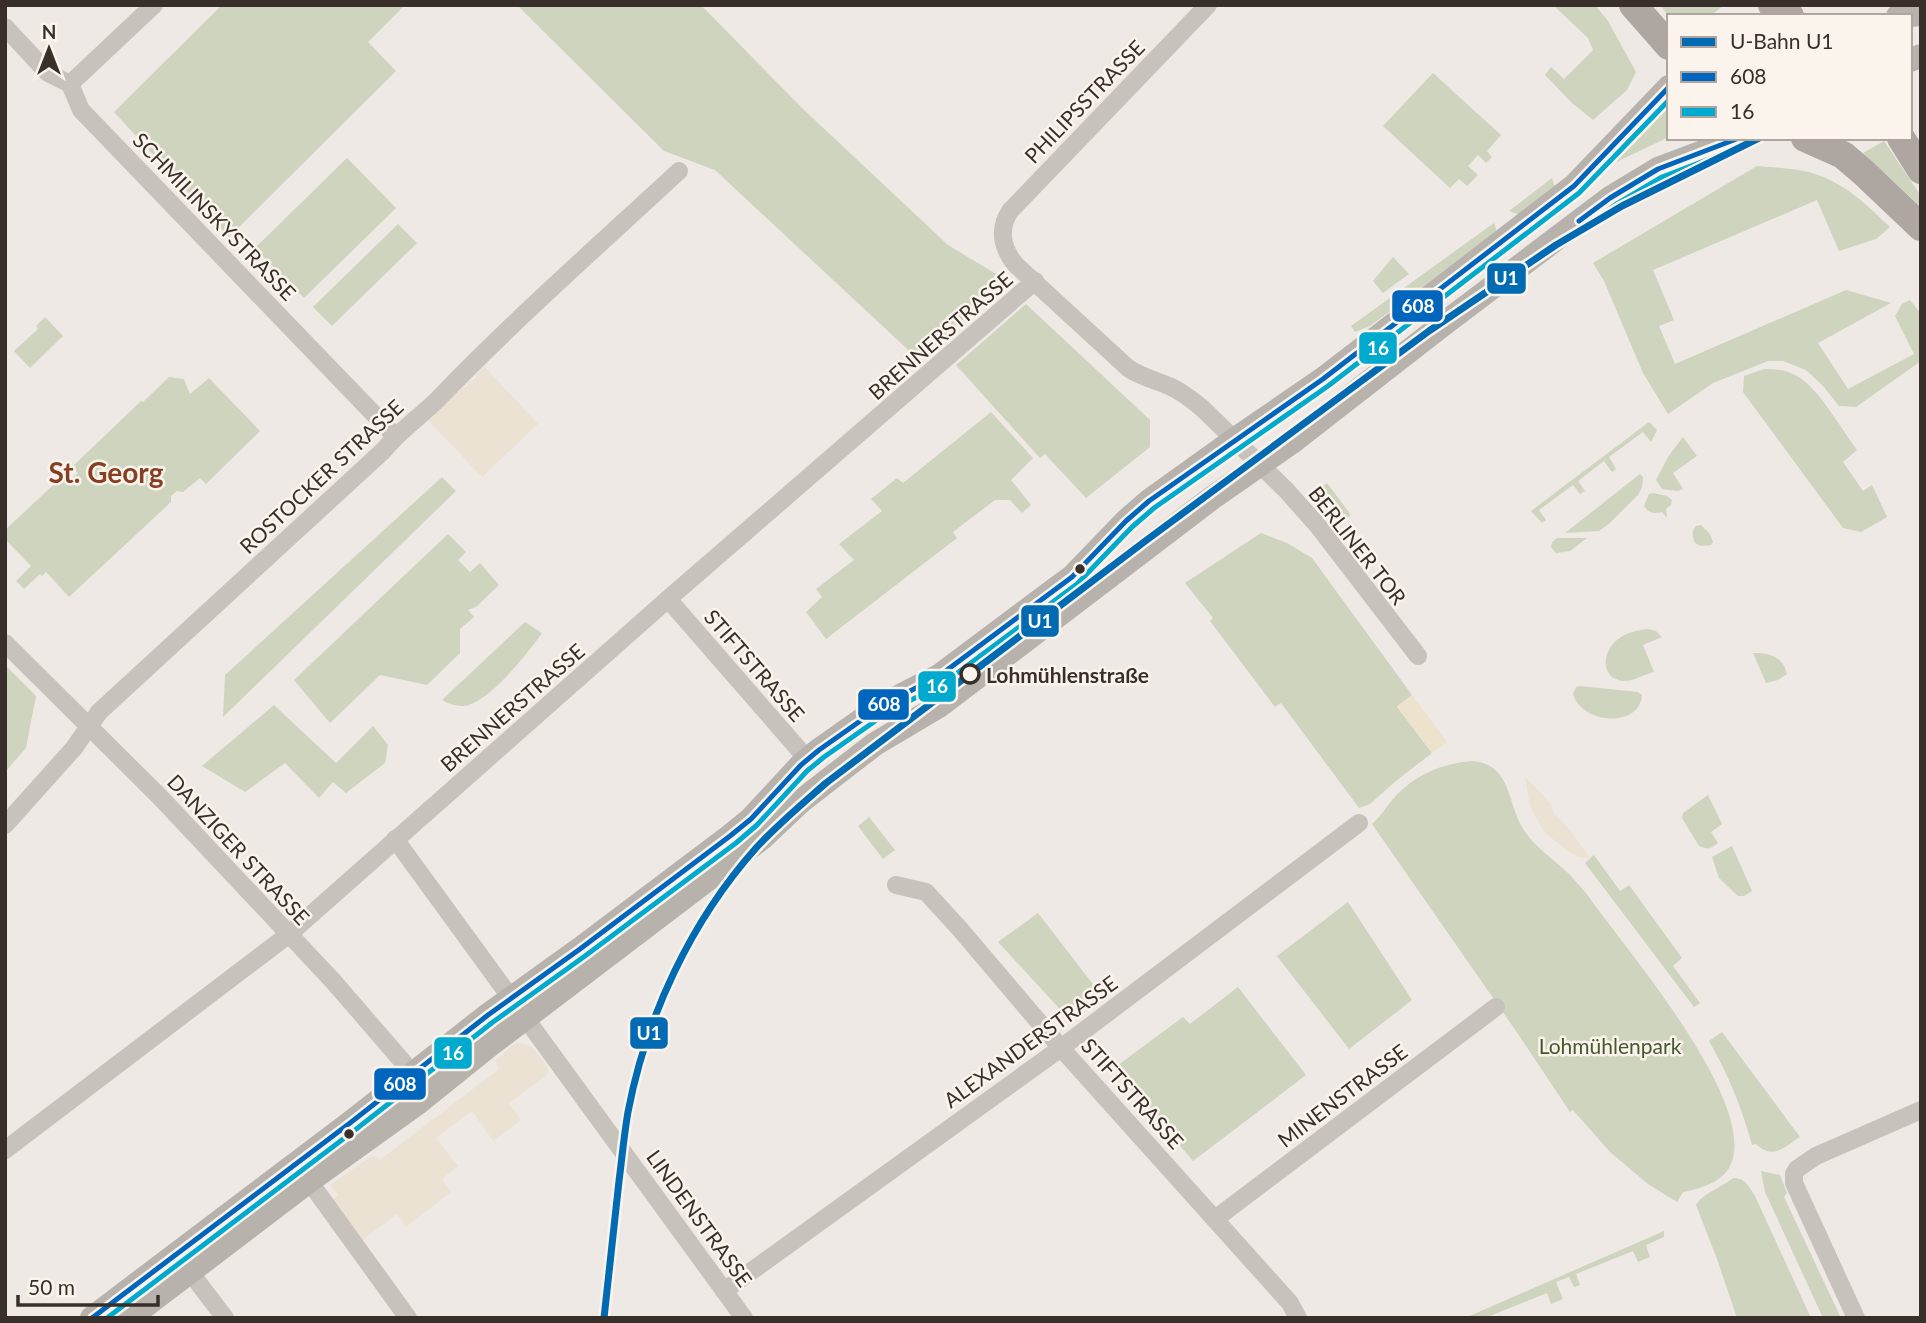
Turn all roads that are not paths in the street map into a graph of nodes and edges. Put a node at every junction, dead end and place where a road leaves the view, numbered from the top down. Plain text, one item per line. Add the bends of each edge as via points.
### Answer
1 (154, 5) edge
2 (1208, 5) edge
3 (1633, 5) edge
4 (5, 27) edge
5 (1667, 44) edge
6 (71, 84) junction
7 (1667, 88) edge
8 (1695, 140) edge
9 (1735, 140) edge
10 (1809, 140) edge
11 (1902, 140) edge
12 (1658, 169) junction
13 (1921, 170) edge
14 (679, 171) dead end
15 (1921, 227) edge
16 (1035, 281) junction
17 (395, 436) junction
18 (1234, 440) junction
19 (1259, 465) junction
20 (668, 599) junction
21 (5, 643) edge
22 (1418, 656) dead end
23 (89, 727) junction
24 (808, 760) junction
25 (1359, 823) dead end
26 (5, 825) edge
27 (396, 839) junction
28 (896, 885) dead end
29 (288, 935) junction
30 (519, 1007) junction
31 (1496, 1007) dead end
32 (1061, 1048) junction
33 (412, 1075) junction
34 (419, 1102) junction
35 (1921, 1110) edge
36 (5, 1150) edge
37 (309, 1181) junction
38 (1215, 1219) junction
39 (190, 1272) junction
40 (724, 1291) junction
41 (1298, 1317) edge
42 (92, 1318) edge
43 (129, 1318) edge
44 (225, 1318) edge
45 (408, 1318) edge
46 (744, 1318) edge
47 (1856, 1318) edge

1 - 6 street
2 - 16 street, PHILIPSSTRASSE via 1004,221 1008,255
3 - 5 main road
4 - 6 street via 48,73
6 - 17 street, SCHMILINSKYSTRASSE via 81,110
7 - 18 main road via 1564,194 1323,379
8 - 12 main road
9 - 12 main road
10 - 15 main road via 1843,155
11 - 13 main road
12 - 19 main road via 1602,204
14 - 17 street, ROSTOCKER STRASSE
16 - 18 street via 1128,368 1188,397
16 - 20 street, BRENNERSTRASSE
17 - 23 street, ROSTOCKER STRASSE via 99,712
18 - 19 street, BERLINER TOR
18 - 24 main road via 1149,501 1072,576 1033,606 939,676 883,705
19 - 22 street, BERLINER TOR via 1318,526
19 - 30 main road via 939,706 875,744 762,838
20 - 24 street, STIFTSTRASSE
20 - 27 street, BRENNERSTRASSE
21 - 23 street, DANZIGER STRASSE
23 - 26 street, ROSTOCKER STRASSE
23 - 29 street, DANZIGER STRASSE via 157,793
24 - 30 main road via 751,818 580,949
25 - 32 street, ALEXANDERSTRASSE
27 - 29 street, BRENNERSTRASSE
27 - 30 street, LINDENSTRASSE
28 - 32 street, STIFTSTRASSE via 926,892
29 - 33 street, DANZIGER STRASSE
29 - 36 street, BRENNERSTRASSE
30 - 33 main road
30 - 34 main road
30 - 40 street, LINDENSTRASSE
31 - 38 street, MINENSTRASSE
32 - 38 street, STIFTSTRASSE
32 - 40 street, ALEXANDERSTRASSE
33 - 34 street, DANZIGER STRASSE
33 - 42 main road
34 - 37 main road
35 - 47 street via 1816,1156 1794,1174
37 - 39 main road
37 - 45 street
38 - 41 street, STIFTSTRASSE
39 - 43 main road
39 - 44 street
40 - 46 street, LINDENSTRASSE

